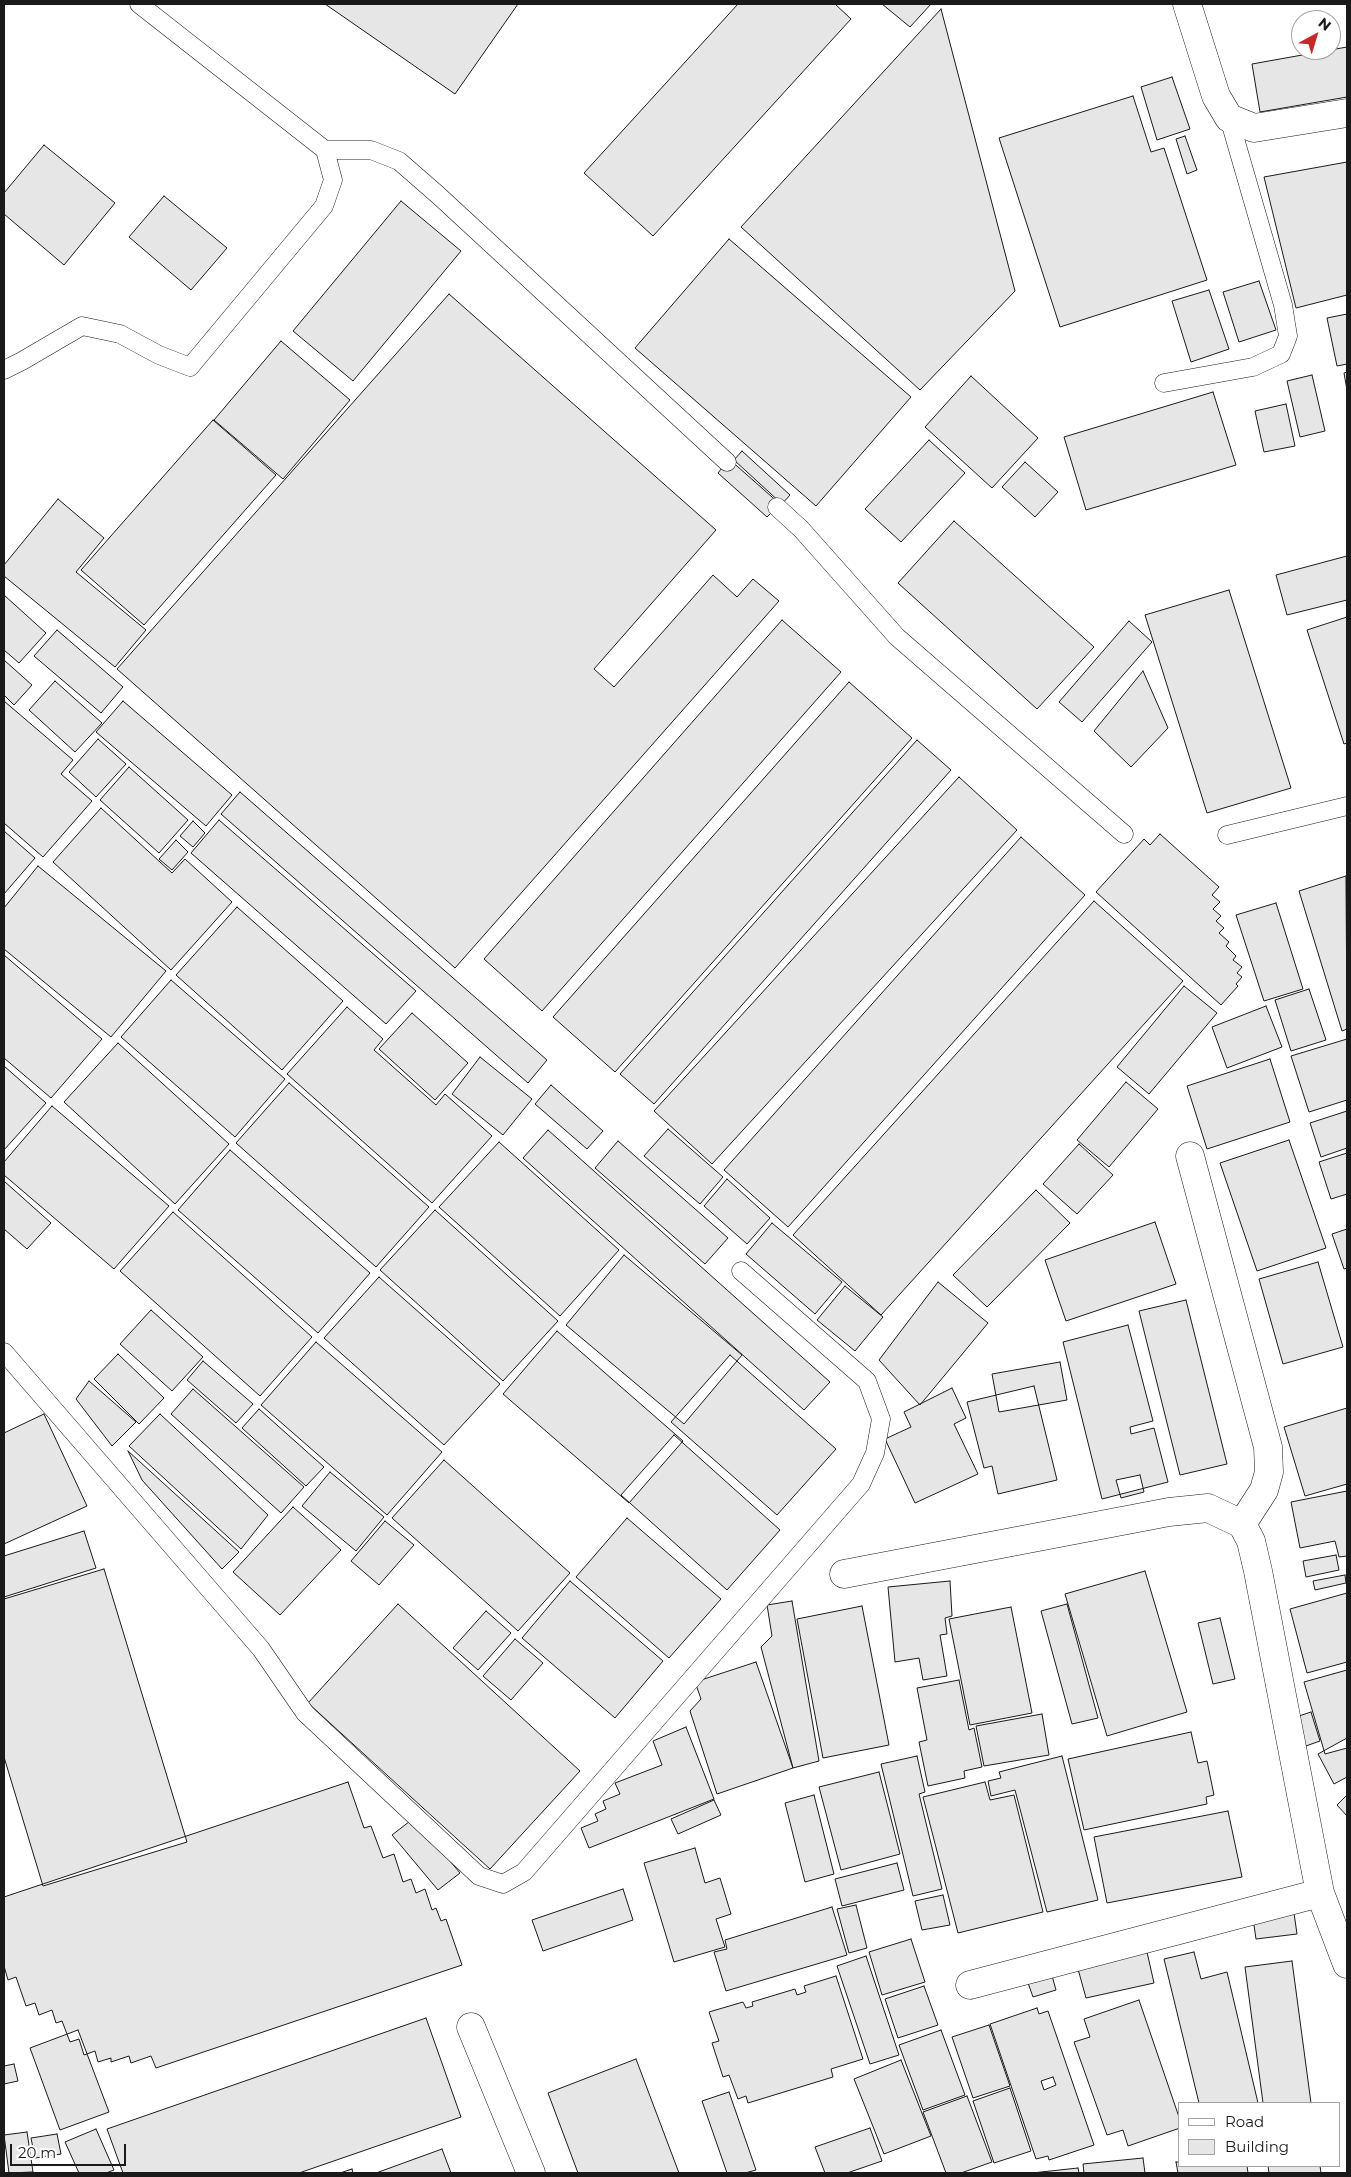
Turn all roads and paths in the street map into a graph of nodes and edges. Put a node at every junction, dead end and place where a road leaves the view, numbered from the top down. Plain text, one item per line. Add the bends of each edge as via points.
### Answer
1 (139, 4) edge
2 (1187, 4) edge
3 (1347, 113) edge
4 (1229, 118) junction
5 (324, 150) junction
6 (4, 370) edge
7 (1164, 383) dead end
8 (727, 462) dead end
9 (777, 507) dead end
10 (1347, 806) edge
11 (1124, 834) dead end
12 (1227, 835) dead end
13 (1190, 1156) dead end
14 (741, 1271) dead end
15 (4, 1352) edge
16 (1242, 1524) junction
17 (844, 1574) dead end
18 (1320, 1893) junction
19 (1347, 1964) edge
20 (970, 1985) dead end
21 (471, 2026) dead end
22 (531, 2173) edge

1 - 5 lane
2 - 4 street via 1216,96
3 - 4 street via 1254,128
4 - 7 lane via 1283,305 1288,336 1281,354 1253,367
5 - 6 lane via 333,180 324,206 190,367 120,334 82,326
5 - 8 lane via 371,150 399,161
9 - 11 lane via 801,529 897,637
10 - 12 lane
13 - 16 street via 1268,1446 1269,1472 1264,1490
14 - 15 lane via 867,1381 881,1419 875,1453 861,1484 524,1872 503,1884 479,1876 305,1713 261,1649
16 - 17 street via 1208,1508 1169,1512
16 - 18 street via 1251,1541 1258,1571
18 - 19 street
18 - 20 street
21 - 22 street

